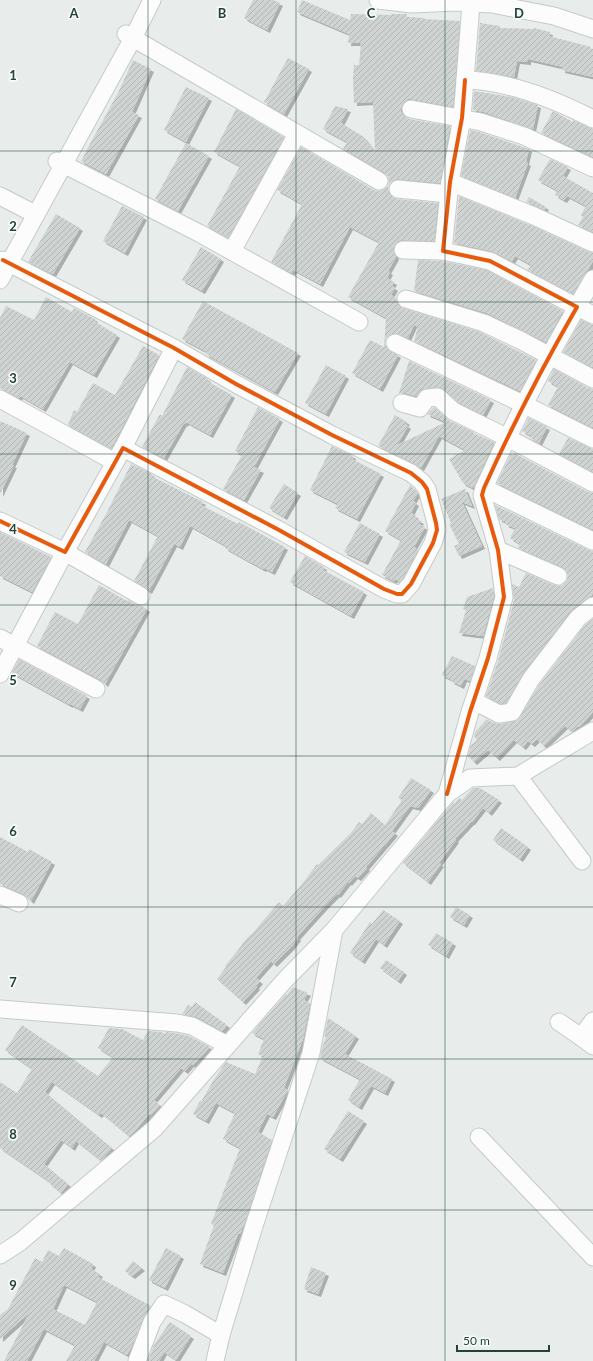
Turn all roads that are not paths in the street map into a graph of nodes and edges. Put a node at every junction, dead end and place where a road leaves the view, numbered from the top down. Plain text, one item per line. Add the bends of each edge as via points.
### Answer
1 (151, 0) edge
2 (378, 0) edge
3 (461, 1) edge
4 (492, 2) edge
5 (593, 28) edge
6 (129, 36) junction
7 (465, 80) junction
8 (411, 109) dead end
9 (462, 118) junction
10 (593, 119) edge
11 (297, 134) junction
12 (60, 162) junction
13 (593, 168) edge
14 (379, 181) dead end
15 (450, 188) junction
16 (398, 189) dead end
17 (0, 196) edge
18 (29, 211) junction
19 (593, 243) edge
20 (403, 250) dead end
21 (232, 251) junction
22 (443, 252) junction
23 (4, 263) edge
24 (593, 279) edge
25 (0, 280) edge
26 (406, 299) dead end
27 (577, 306) junction
28 (593, 315) edge
29 (359, 322) dead end
30 (395, 343) dead end
31 (174, 348) junction
32 (549, 355) junction
33 (593, 378) edge
34 (0, 399) edge
35 (402, 403) dead end
36 (523, 404) junction
37 (506, 437) junction
38 (593, 439) edge
39 (119, 455) junction
40 (593, 483) edge
41 (484, 488) junction
42 (0, 521) edge
43 (593, 541) edge
44 (498, 550) junction
45 (65, 552) junction
46 (558, 576) dead end
47 (141, 596) dead end
48 (593, 606) edge
49 (0, 638) edge
50 (15, 646) junction
51 (0, 674) edge
52 (96, 690) dead end
53 (474, 701) junction
54 (593, 731) edge
55 (518, 776) junction
56 (447, 794) junction
57 (582, 861) dead end
58 (0, 895) edge
59 (19, 903) dead end
60 (334, 930) junction
61 (0, 1009) edge
62 (593, 1021) edge
63 (559, 1022) dead end
64 (587, 1042) edge
65 (227, 1045) junction
66 (479, 1137) dead end
67 (0, 1255) edge
68 (593, 1257) edge
69 (221, 1335) junction
70 (137, 1361) edge
71 (215, 1361) edge

1 - 6 street
2 - 3 street via 412,4
3 - 4 street
3 - 7 street
4 - 5 street
6 - 11 street
6 - 12 street
7 - 9 street
7 - 10 street via 481,81 538,94
8 - 9 street
9 - 13 street via 524,136
9 - 15 street
11 - 14 street
11 - 21 street
12 - 18 street
12 - 21 street
12 - 23 street
15 - 16 street
15 - 19 street via 534,216
15 - 22 street
17 - 18 street
18 - 23 street
20 - 22 street
21 - 29 street
22 - 27 street via 490,261
23 - 25 street
23 - 31 street
24 - 27 street
26 - 32 street via 484,323
27 - 28 street
27 - 32 street
30 - 36 street
31 - 39 street
31 - 39 street via 236,384 418,478 427,489 436,523 437,530 433,543 407,590 397,594 279,530
32 - 33 street
32 - 36 street
34 - 39 street
35 - 37 street via 420,408 427,398 438,397 453,411
36 - 37 street
36 - 38 street
37 - 40 street
37 - 41 street
39 - 45 street
41 - 43 street
41 - 44 street via 482,495
42 - 45 street
44 - 46 street
44 - 53 street via 504,597
45 - 47 street
45 - 50 street
48 - 53 street via 578,618 531,678 512,712 499,714
49 - 50 street
50 - 51 street
50 - 52 street
53 - 56 street
54 - 55 street
55 - 56 street via 470,778
55 - 57 street
56 - 60 street
58 - 59 street
60 - 65 street
60 - 69 street via 311,1053
61 - 65 street via 177,1023 192,1026
62 - 64 street
63 - 64 street
65 - 67 street via 155,1128 20,1242
66 - 68 street
69 - 70 street via 164,1304 152,1322
69 - 71 street

